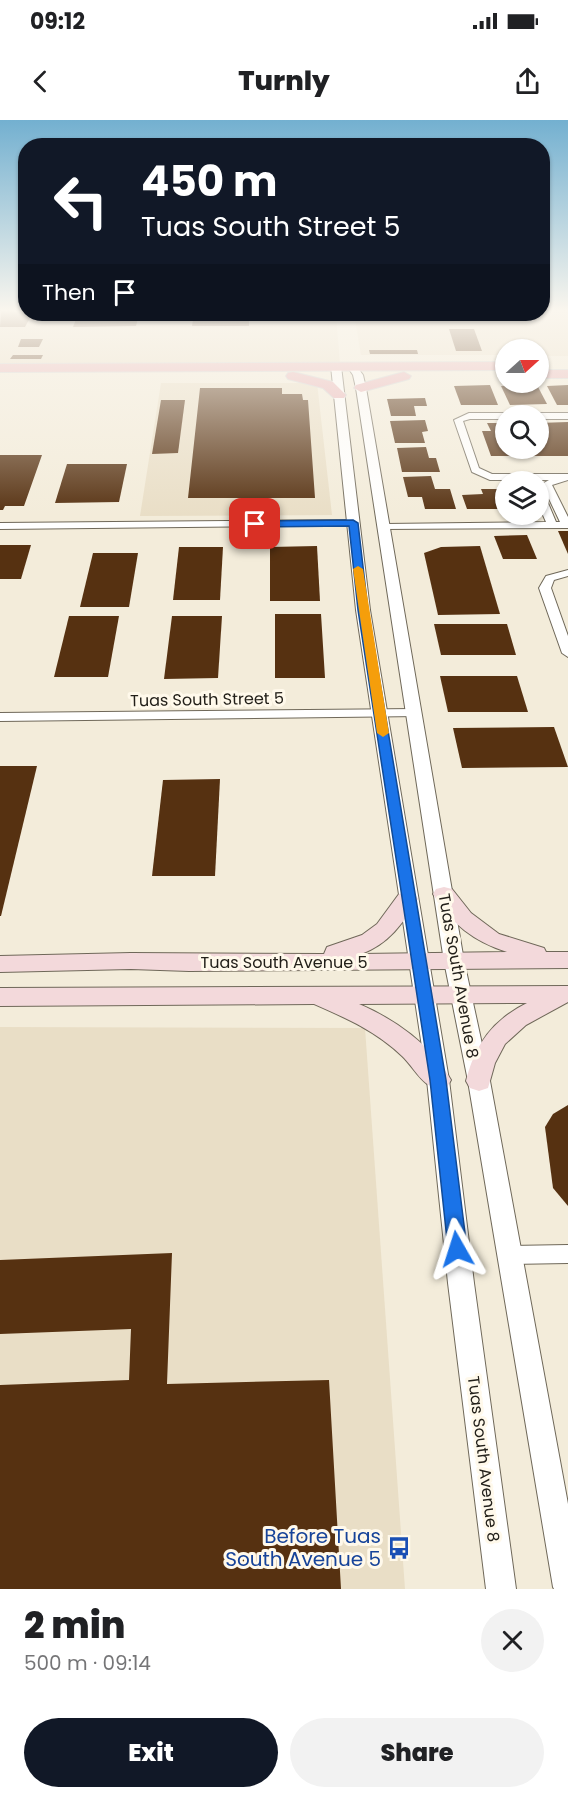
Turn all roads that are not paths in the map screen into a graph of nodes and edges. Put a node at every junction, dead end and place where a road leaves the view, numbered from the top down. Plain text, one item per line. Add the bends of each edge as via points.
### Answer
1 (311, 380) edge
2 (337, 380) edge
3 (358, 380) edge
4 (339, 395) junction
5 (495, 416) edge
6 (549, 416) edge
7 (568, 416) edge
8 (495, 477) edge
9 (549, 477) edge
10 (568, 477) edge
11 (549, 518) edge
12 (353, 523) junction
13 (552, 525) junction
14 (567, 525) edge
15 (0, 526) edge
16 (385, 527) junction
17 (568, 573) edge
18 (568, 653) edge
19 (415, 713) junction
20 (380, 714) junction
21 (0, 717) edge
22 (444, 894) junction
23 (407, 899) junction
24 (563, 960) edge
25 (290, 961) junction
26 (454, 961) junction
27 (418, 962) junction
28 (0, 964) edge
29 (423, 994) junction
30 (566, 994) edge
31 (314, 995) junction
32 (462, 995) junction
33 (0, 997) edge
34 (438, 1080) junction
35 (479, 1081) junction
36 (568, 1254) edge
37 (510, 1255) junction
38 (568, 1587) edge
39 (501, 1589) edge

1 - 4 main road via 322,382
2 - 4 street, Tuas South Avenue 8
3 - 16 street, Tuas South Avenue 8
4 - 12 street, Tuas South Avenue 8
5 - 8 street via 458,420 475,470
6 - 7 street
9 - 10 street
10 - 14 street via 547,484
11 - 13 street
12 - 15 street
12 - 20 street, Tuas South Avenue 8
13 - 14 street
13 - 16 street
16 - 19 street, Tuas South Avenue 8
17 - 18 street via 550,578 545,588
19 - 20 street, Tuas South Street 5
19 - 22 street, Tuas South Avenue 8
20 - 21 street, Tuas South Street 5
20 - 23 street, Tuas South Avenue 8
22 - 24 main road via 463,918 491,939
22 - 26 street, Tuas South Avenue 8
23 - 25 main road via 377,939 364,946
23 - 27 street, Tuas South Avenue 8
24 - 26 main road, Tuas South Avenue 5
25 - 27 main road, Tuas South Avenue 5
25 - 28 main road, Tuas South Avenue 5
26 - 27 main road, Tuas South Avenue 5
26 - 32 street, Tuas South Avenue 8
27 - 29 street, Tuas South Avenue 8
29 - 31 main road, Tuas South Avenue 5
29 - 32 main road, Tuas South Avenue 5
29 - 34 street, Tuas South Avenue 8
30 - 32 main road, Tuas South Avenue 5
30 - 35 main road via 519,1016 495,1037 482,1060
31 - 33 main road, Tuas South Avenue 5
31 - 34 main road via 389,1031
32 - 35 street, Tuas South Avenue 8
34 - 39 street, Tuas South Avenue 8
35 - 37 street, Tuas South Avenue 8
36 - 37 street
37 - 38 street, Tuas South Avenue 8

